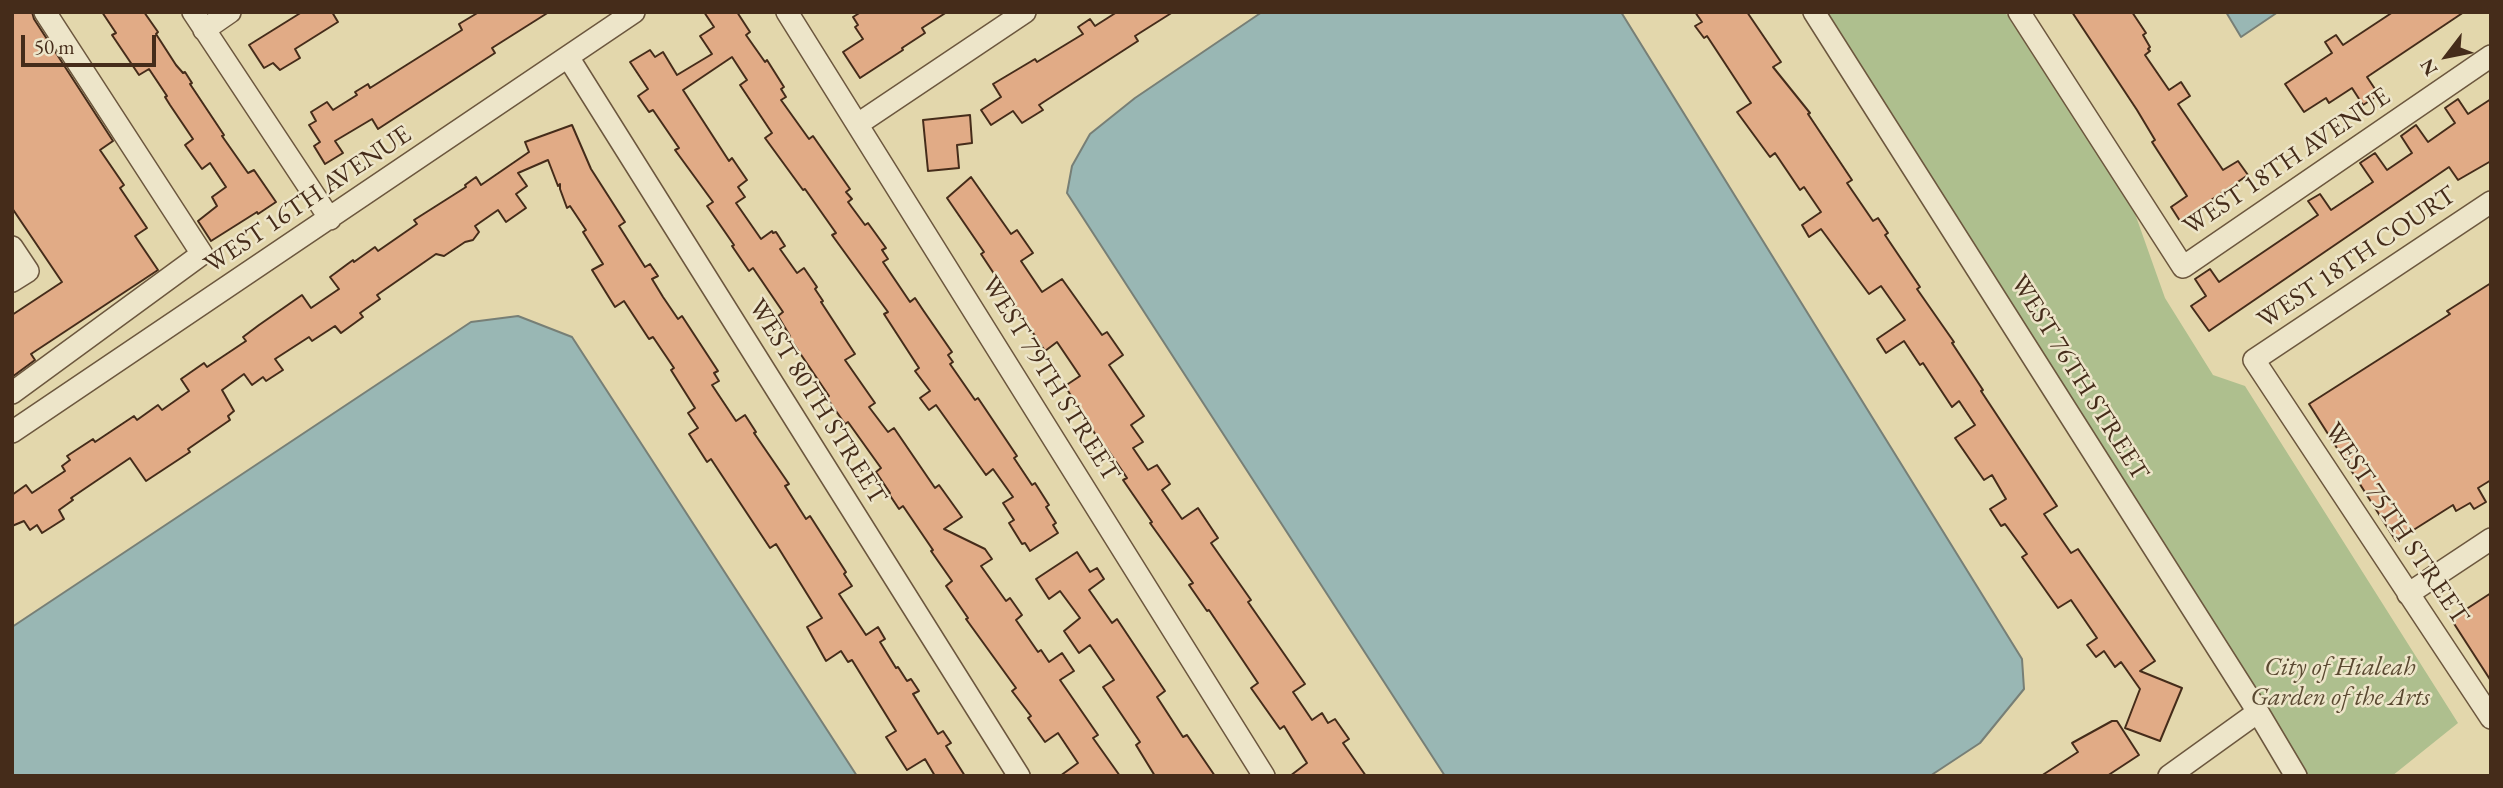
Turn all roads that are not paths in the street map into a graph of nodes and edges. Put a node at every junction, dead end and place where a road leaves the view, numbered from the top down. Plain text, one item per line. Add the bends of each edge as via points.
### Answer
1 (45, 12) edge
2 (230, 12) edge
3 (634, 12) edge
4 (787, 12) edge
5 (1025, 12) edge
6 (1814, 12) edge
7 (2019, 12) edge
8 (199, 21) edge
9 (2491, 56) edge
10 (568, 57) junction
11 (858, 124) junction
12 (2491, 202) edge
13 (330, 219) junction
14 (12, 247) edge
15 (12, 281) edge
16 (2253, 360) joint
17 (12, 393) edge
18 (12, 432) edge
19 (2491, 539) edge
20 (2408, 594) junction
21 (2258, 712) junction
22 (2490, 716) edge
23 (1019, 776) edge
24 (1264, 776) edge
25 (2169, 776) edge
26 (2296, 776) edge

1 - 17 street via 202,254
2 - 8 street
3 - 10 street, WEST 16TH AVENUE
4 - 11 street, WEST 79TH STREET
5 - 11 street
6 - 21 street, WEST 76TH STREET
7 - 9 street, WEST 18TH AVENUE via 2183,267
8 - 13 street
10 - 13 street, WEST 16TH AVENUE
10 - 23 street, WEST 80TH STREET
11 - 24 street, WEST 79TH STREET
12 - 16 street, WEST 18TH COURT
13 - 18 street, WEST 16TH AVENUE
14 - 15 street via 28,271
16 - 20 street, WEST 75TH STREET
19 - 20 street
20 - 22 street, WEST 75TH STREET
21 - 25 street
21 - 26 street, WEST 76TH STREET

